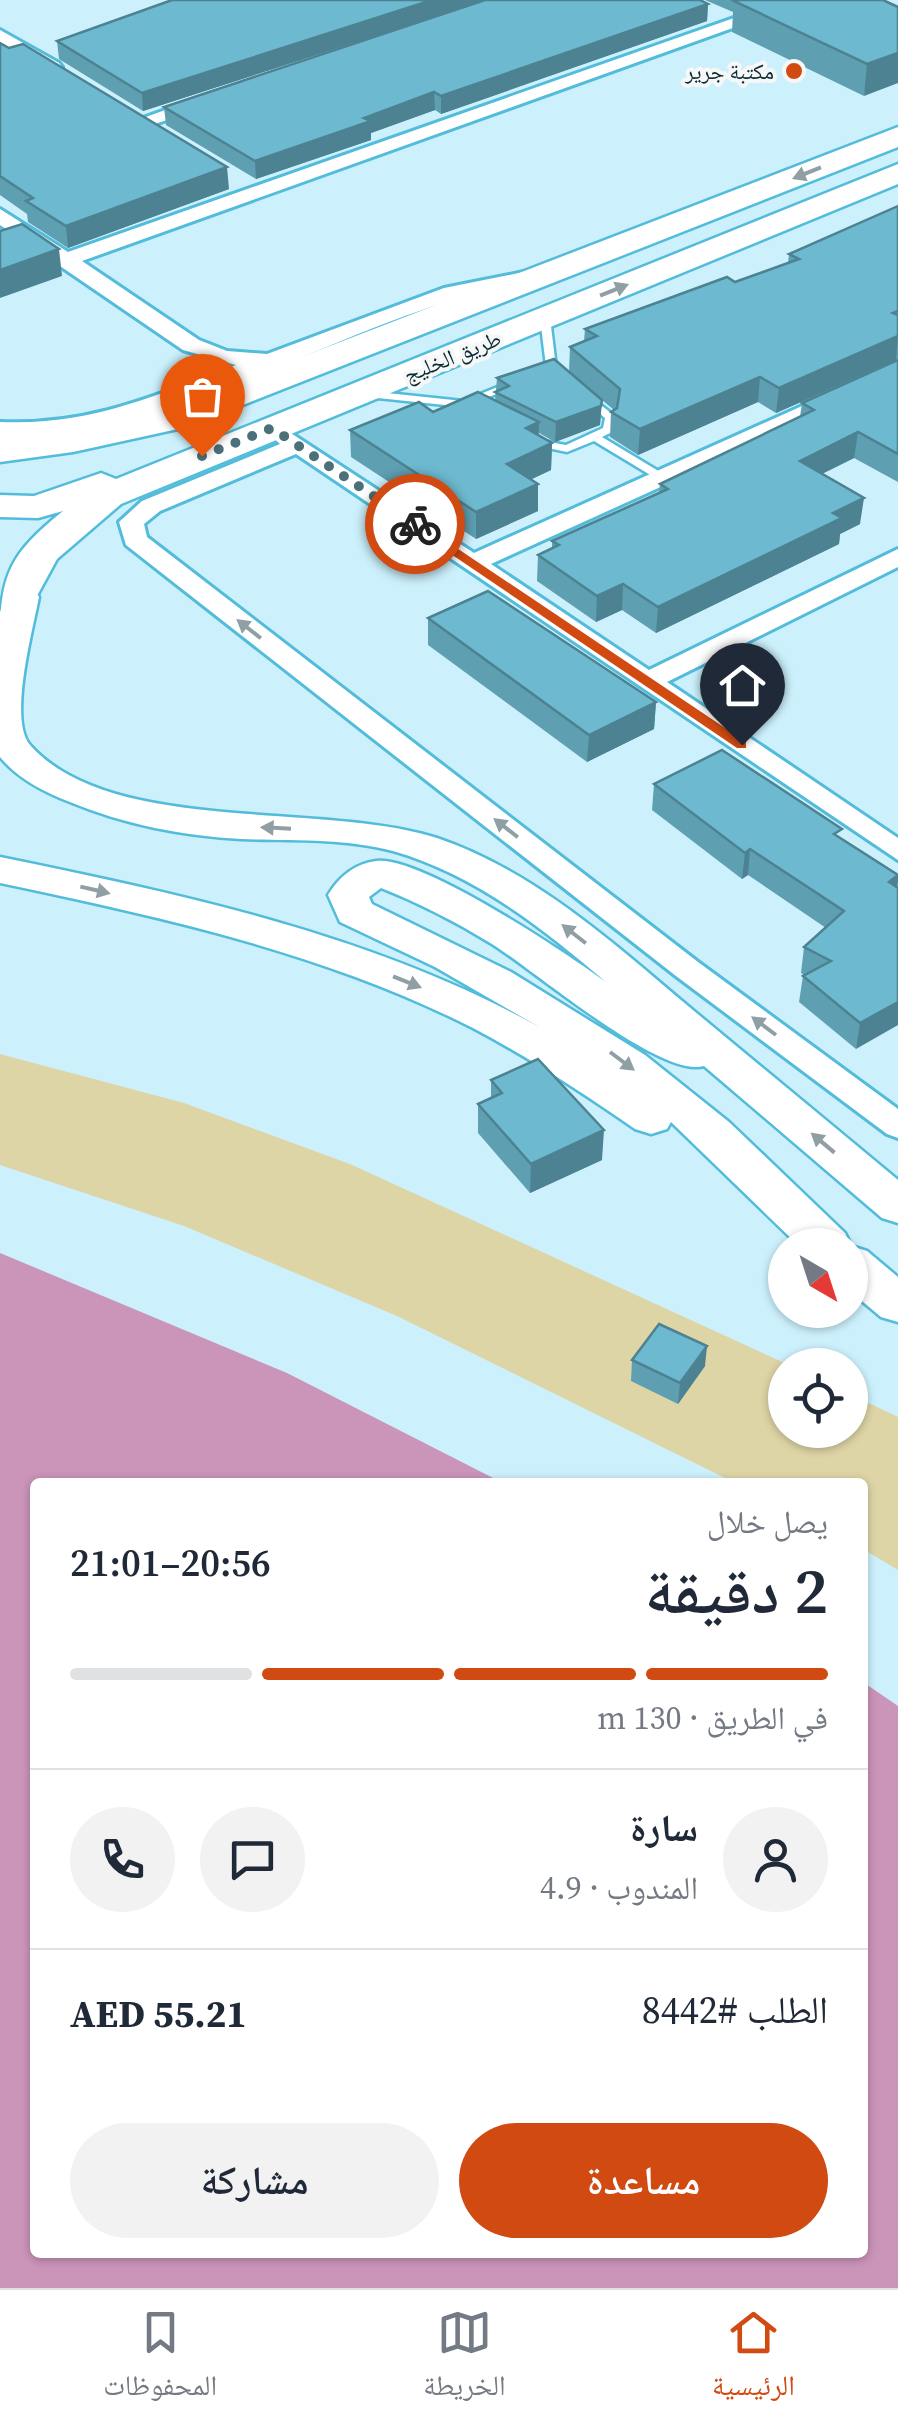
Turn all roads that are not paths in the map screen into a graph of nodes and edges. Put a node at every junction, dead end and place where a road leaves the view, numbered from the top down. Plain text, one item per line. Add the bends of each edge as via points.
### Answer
1 (802, 0) edge
2 (704, 10) edge
3 (735, 24) junction
4 (0, 36) edge
5 (65, 75) edge
6 (217, 98) edge
7 (142, 122) edge
8 (898, 136) edge
9 (898, 173) edge
10 (0, 215) edge
11 (65, 260) junction
12 (558, 272) junction
13 (545, 318) junction
14 (190, 345) junction
15 (351, 351) junction
16 (298, 352) junction
17 (551, 368) junction
18 (898, 370) edge
19 (566, 380) edge
20 (581, 392) edge
21 (359, 393) junction
22 (178, 396) junction
23 (464, 404) junction
24 (479, 412) edge
25 (0, 430) edge
26 (111, 434) junction
27 (285, 436) junction
28 (594, 437) junction
29 (0, 438) edge
30 (526, 438) edge
31 (0, 451) edge
32 (661, 478) junction
33 (0, 483) edge
34 (0, 506) edge
35 (898, 557) edge
36 (472, 563) junction
37 (16, 600) edge
38 (648, 681) junction
39 (898, 850) edge
40 (0, 870) edge
41 (738, 1070) junction
42 (898, 1126) edge
43 (777, 1202) junction
44 (898, 1206) edge
45 (808, 1228) edge
46 (868, 1279) edge
47 (898, 1304) edge

1 - 3 street
2 - 3 street
3 - 11 street via 249,188
4 - 5 street via 43,54
6 - 7 street
8 -> 12 main road, طريق الخليج
13 -> 9 main road, طريق الخليج
10 - 11 street
11 - 14 street
12 - 15 main road, طريق الخليج
12 - 16 street via 452,293
13 - 17 lane
13 - 21 main road, طريق الخليج
14 - 16 street via 242,360
14 - 22 street via 205,368
15 - 26 main road, طريق الخليج via 174,419
15 - 33 main road via 291,388 177,435
16 - 22 street
17 - 19 lane
17 - 23 lane
18 - 32 street
20 - 28 lane via 611,416 608,430
21 - 23 lane
21 - 27 main road, طريق الخليج
22 - 25 street via 78,428
23 - 24 lane
26 - 29 main road
26 - 31 main road, طريق الخليج
27 - 34 main road via 187,452 38,507
27 - 36 street
27 - 37 main road, طريق الخليج via 108,496 69,525
42 -> 27 street via 135,540 131,522 151,506
28 - 30 lane via 555,450
28 - 32 lane
32 - 36 street
35 - 38 street
36 - 38 street
41 -> 37 main road via 554,918 462,860 396,839 208,824 99,800 41,773 2,732 2,684
38 - 39 street
40 -> 43 main road via 241,927 404,980 568,1062
41 -> 43 main road via 653,1039 544,958 424,890 380,872 348,895 354,912 475,966 619,1058 715,1134
44 -> 41 main road
43 - 45 main road
46 - 47 main road

